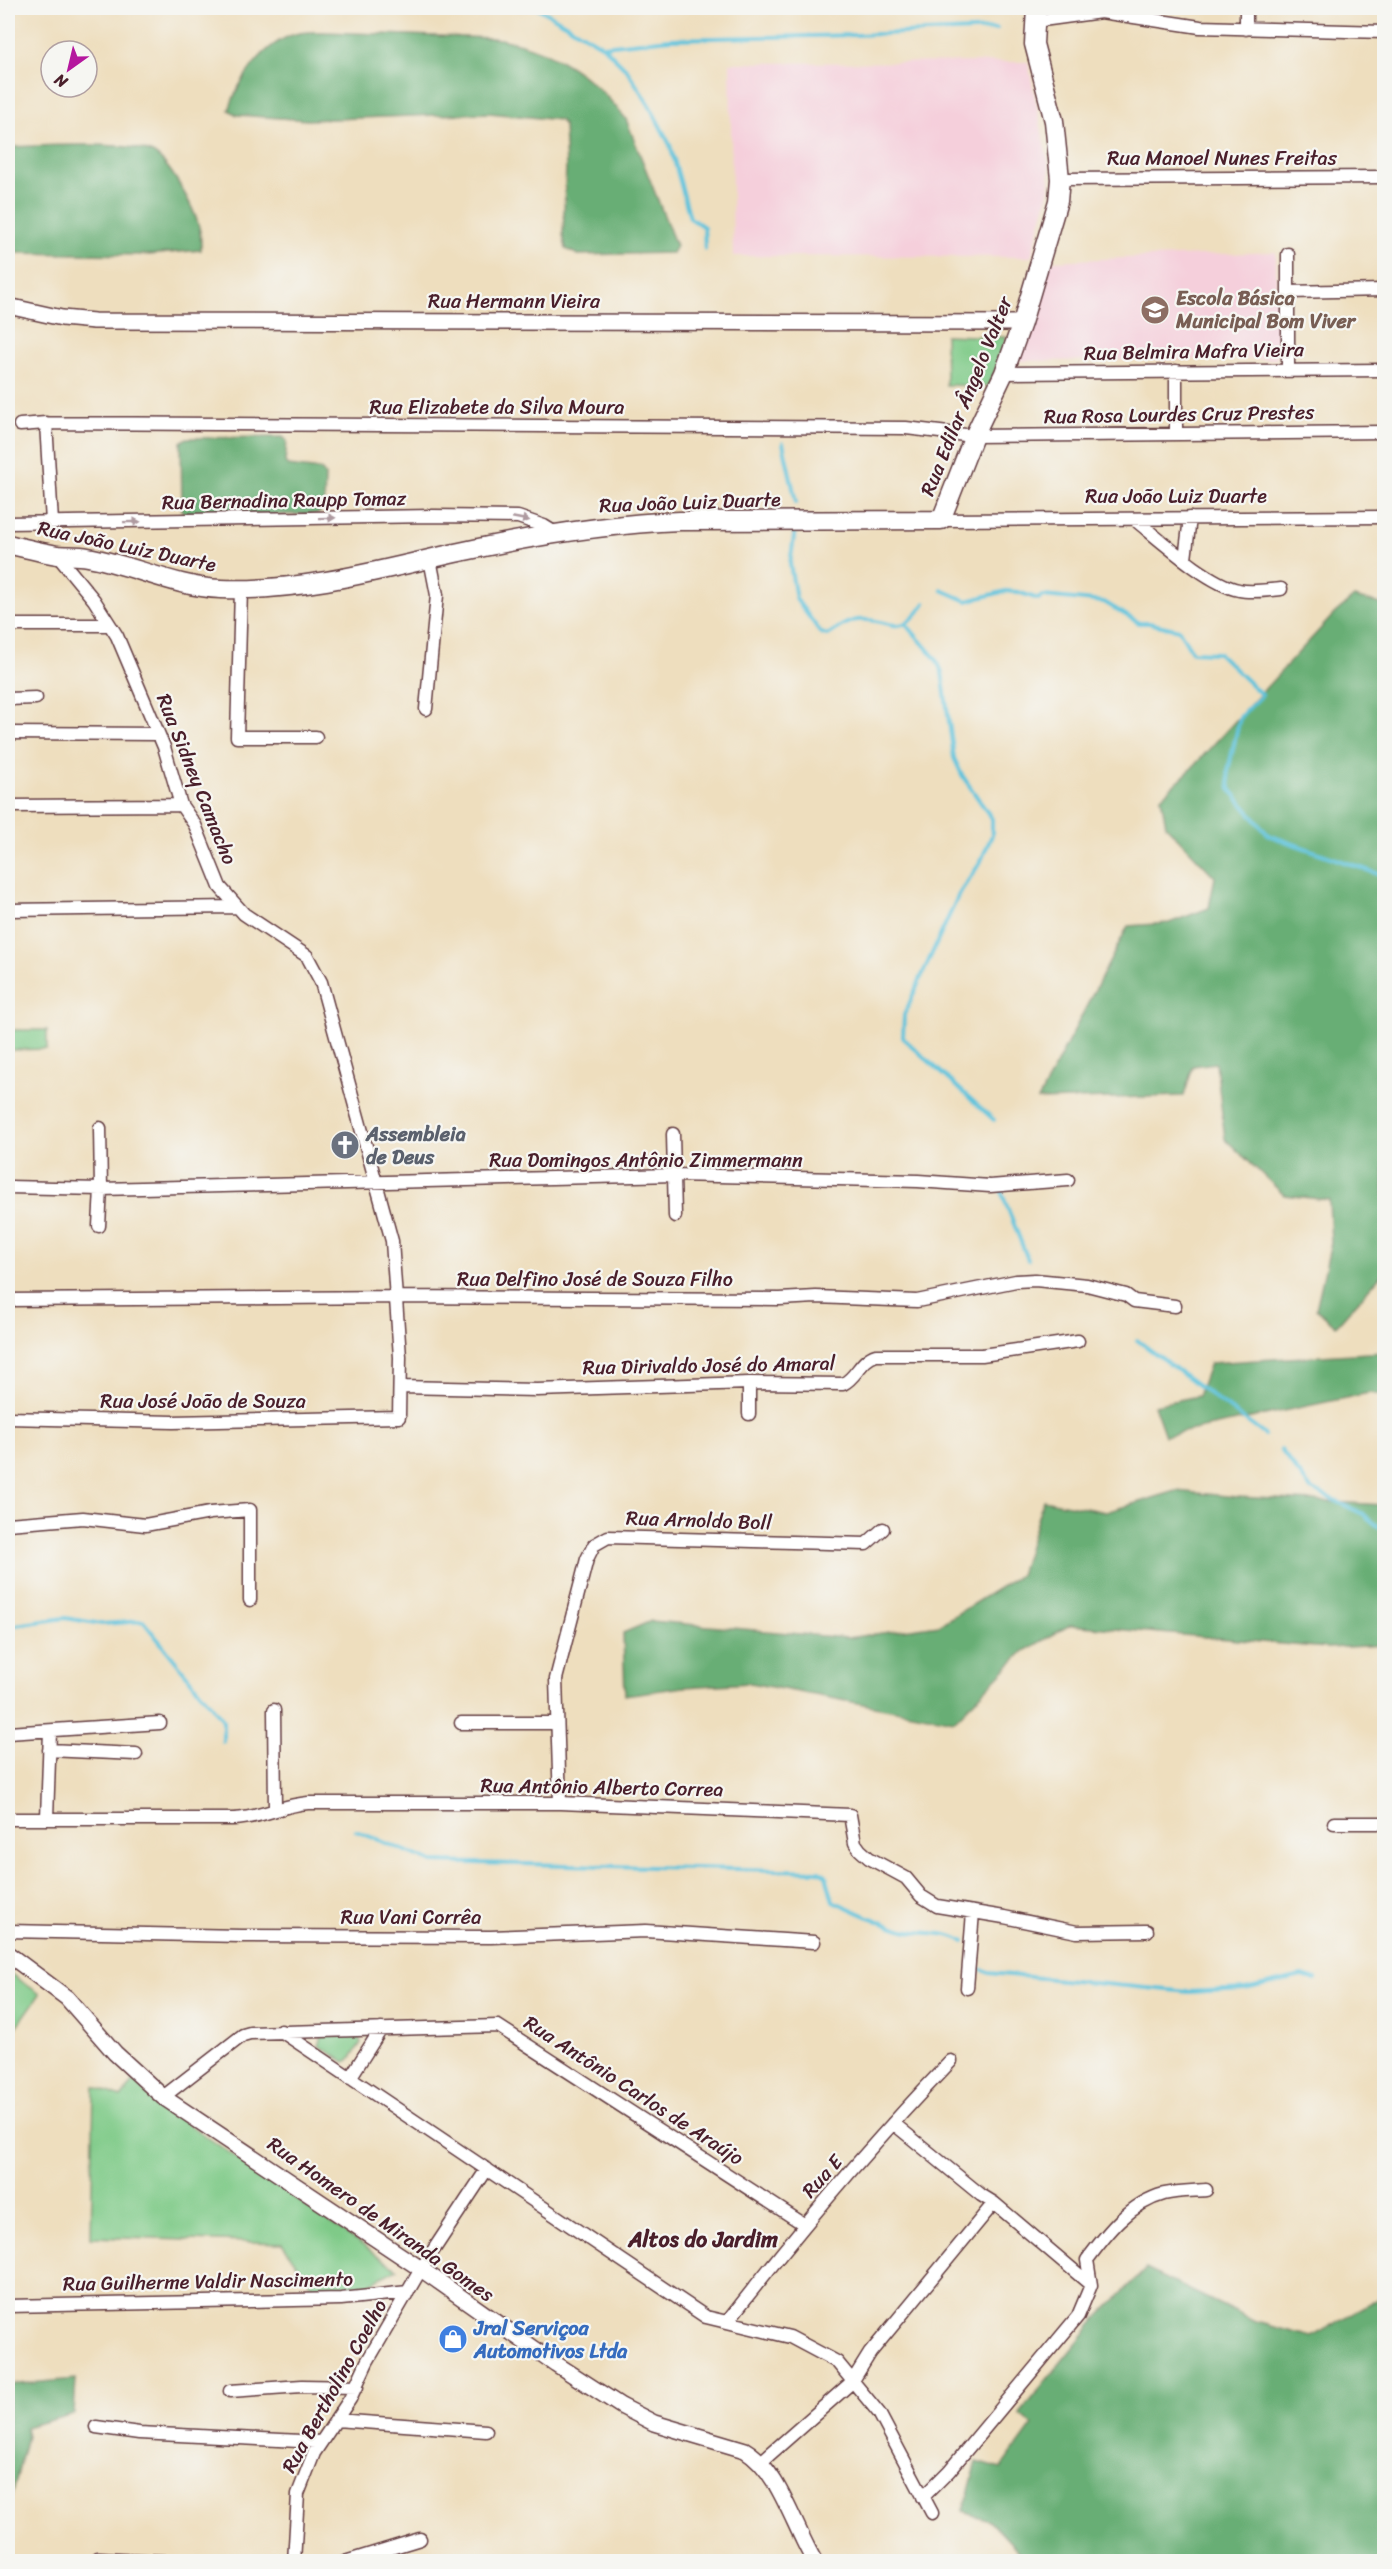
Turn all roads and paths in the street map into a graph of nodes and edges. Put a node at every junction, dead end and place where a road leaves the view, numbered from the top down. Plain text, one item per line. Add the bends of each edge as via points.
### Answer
1 (1246, 8) edge
2 (1035, 14) edge
3 (1246, 29) junction
4 (1384, 32) edge
5 (1384, 177) edge
6 (1060, 179) junction
7 (1288, 254) dead end
8 (1384, 290) edge
9 (1288, 292) junction
10 (8, 306) edge
11 (1022, 323) junction
12 (1288, 369) junction
13 (1384, 370) edge
14 (1176, 371) junction
15 (1004, 373) junction
16 (46, 423) junction
17 (20, 425) dead end
18 (1384, 432) edge
19 (1176, 434) junction
20 (974, 436) junction
21 (1384, 517) edge
22 (1190, 518) junction
23 (1134, 519) junction
24 (941, 520) junction
25 (52, 522) junction
26 (8, 523) edge
27 (557, 534) junction
28 (8, 544) edge
29 (57, 555) junction
30 (430, 559) junction
31 (1185, 559) junction
32 (241, 589) junction
33 (1281, 589) dead end
34 (8, 625) edge
35 (110, 625) junction
36 (36, 698) dead end
37 (8, 699) edge
38 (426, 709) dead end
39 (8, 733) edge
40 (157, 734) junction
41 (316, 737) dead end
42 (182, 805) junction
43 (8, 806) edge
44 (236, 907) junction
45 (8, 910) edge
46 (100, 1128) dead end
47 (673, 1134) dead end
48 (675, 1175) junction
49 (1068, 1180) dead end
50 (376, 1183) junction
51 (8, 1187) edge
52 (101, 1189) junction
53 (675, 1216) dead end
54 (99, 1226) dead end
55 (397, 1297) junction
56 (8, 1300) edge
57 (1176, 1306) dead end
58 (1078, 1341) dead end
59 (748, 1383) junction
60 (400, 1387) junction
61 (749, 1414) dead end
62 (399, 1417) joint
63 (8, 1418) edge
64 (8, 1524) edge
65 (883, 1529) dead end
66 (250, 1600) dead end
67 (274, 1710) dead end
68 (160, 1723) dead end
69 (461, 1723) dead end
70 (556, 1723) junction
71 (50, 1731) junction
72 (8, 1733) edge
73 (49, 1750) junction
74 (136, 1755) dead end
75 (560, 1803) junction
76 (275, 1809) junction
77 (47, 1818) junction
78 (8, 1819) edge
79 (1334, 1823) dead end
80 (1384, 1823) edge
81 (973, 1912) junction
82 (8, 1931) edge
83 (1147, 1931) dead end
84 (814, 1942) dead end
85 (8, 1954) edge
86 (967, 1988) dead end
87 (381, 2028) junction
88 (281, 2031) junction
89 (951, 2061) dead end
90 (350, 2078) junction
91 (163, 2097) junction
92 (893, 2123) junction
93 (487, 2169) junction
94 (1206, 2190) dead end
95 (994, 2204) junction
96 (805, 2225) junction
97 (421, 2269) junction
98 (1091, 2285) junction
99 (408, 2292) junction
100 (8, 2306) edge
101 (728, 2321) junction
102 (852, 2382) junction
103 (357, 2387) junction
104 (230, 2391) dead end
105 (336, 2420) junction
106 (96, 2427) dead end
107 (486, 2431) dead end
108 (320, 2442) junction
109 (761, 2463) junction
110 (923, 2497) junction
111 (932, 2513) dead end
112 (420, 2539) dead end
113 (98, 2558) dead end
114 (181, 2562) edge
115 (294, 2562) edge
116 (345, 2562) edge
117 (815, 2562) edge

1 - 3 street
2 - 3 street via 1101,12 1180,25
2 - 6 main road, Rua Edilar Ângelo Valter via 1036,53 1054,121
3 - 4 street
5 - 6 street, Rua Manoel Nunes Freitas
6 - 11 main road, Rua Edilar Ângelo Valter via 1056,212
7 - 9 street
8 - 9 street
9 - 12 street
10 - 11 street, Rua Hermann Vieira via 94,321
11 - 15 main road, Rua Edilar Ângelo Valter
12 - 13 street, Rua Belmira Mafra Vieira
12 - 14 street, Rua Belmira Mafra Vieira
14 - 15 street, Rua Belmira Mafra Vieira
14 - 19 street
15 - 20 main road, Rua Edilar Ângelo Valter
16 - 17 street, Rua Elizabete da Silva Moura
16 - 20 street, Rua Elizabete da Silva Moura via 906,428
16 - 25 street
18 - 19 street, Rua Rosa Lourdes Cruz Prestes
19 - 20 street, Rua Rosa Lourdes Cruz Prestes
20 - 24 main road, Rua Edilar Ângelo Valter
21 - 22 street, Rua João Luiz Duarte
22 - 23 street, Rua João Luiz Duarte
22 - 31 street
23 - 24 street, Rua João Luiz Duarte
23 - 31 street
24 - 27 main road, Rua João Luiz Duarte via 660,522
25 - 26 street, Rua Bernadina Raupp Tomaz
25 -> 27 street, Rua Bernadina Raupp Tomaz via 518,517
27 - 30 main road, Rua João Luiz Duarte
28 - 29 main road, Rua João Luiz Duarte
29 - 32 main road, Rua João Luiz Duarte via 88,557 202,586
29 - 35 street, Rua Sidney Camacho
30 - 32 main road, Rua João Luiz Duarte via 335,580
30 - 38 street via 437,595
31 - 33 street via 1240,591
32 - 41 street via 237,737
34 - 35 street
35 - 40 street, Rua Sidney Camacho
36 - 37 street
39 - 40 street
40 - 42 street, Rua Sidney Camacho
42 - 43 street
42 - 44 street, Rua Sidney Camacho via 195,825 220,887
44 - 45 street
44 - 50 street, Rua Sidney Camacho via 299,949 317,972
46 - 52 street
47 - 48 street
48 - 49 street, Rua Domingos Antônio Zimmermann via 990,1186
48 - 50 street, Rua Domingos Antônio Zimmermann
48 - 53 street
50 - 52 street, Rua Domingos Antônio Zimmermann
50 - 55 street, Rua Sidney Camacho via 390,1230
51 - 52 street, Rua Domingos Antônio Zimmermann
52 - 54 street
55 - 56 street, Rua Delfino José de Souza Filho
55 - 57 street, Rua Delfino José de Souza Filho via 816,1297 917,1301 1035,1280 1087,1285 1126,1295 1134,1301
55 - 60 street, Rua Sidney Camacho
58 - 59 street, Rua Dirivaldo José do Amaral via 991,1354 876,1355 843,1384
59 - 60 street, Rua Dirivaldo José do Amaral via 530,1390
59 - 61 street
60 - 62 street, Rua Sidney Camacho
62 - 63 street, Rua José João de Souza via 192,1422
64 - 66 street via 90,1518 145,1525 250,1510
65 - 70 street, Rua Arnoldo Boll via 866,1544 608,1537 601,1540 590,1552 566,1633 556,1679
67 - 76 street
68 - 71 street
69 - 70 street
70 - 75 street, Rua Arnoldo Boll
71 - 72 street
71 - 73 street
73 - 74 street
73 - 77 street
75 - 76 street, Rua Antônio Alberto Correa via 308,1803
75 - 81 street, Rua Antônio Alberto Correa via 850,1815 855,1843 869,1858 906,1878 929,1903
76 - 77 street, Rua Antônio Alberto Correa via 254,1817 225,1820
77 - 78 street, Rua Antônio Alberto Correa
79 - 80 street
81 - 83 street, Rua Antônio Alberto Correa via 1077,1932
81 - 86 street
82 - 84 street, Rua Vani Corrêa via 456,1937 646,1931
85 - 91 street, Rua Homero de Miranda Gomes via 67,1998 115,2053
87 - 88 street, Rua Antônio Carlos de Araújo
87 - 90 street
87 - 96 street, Rua Antônio Carlos de Araújo via 506,2029
88 - 90 street
88 - 91 street, Rua Antônio Carlos de Araújo via 243,2035
89 - 92 street, Rua E
90 - 93 street
91 - 97 street, Rua Homero de Miranda Gomes
92 - 95 street
92 - 96 street, Rua E
93 - 97 street, Rua Bertholino Coelho
93 - 101 street via 690,2307 706,2317
94 - 98 street via 1163,2194 1113,2225 1087,2260
95 - 98 street
95 - 102 street via 870,2353
96 - 101 street, Rua E
97 - 99 street, Rua Bertholino Coelho
97 - 109 street, Rua Homero de Miranda Gomes via 491,2321 621,2406 675,2430 745,2450
98 - 110 street via 1078,2316
99 - 100 street, Rua Guilherme Valdir Nascimento via 333,2299
99 - 103 street, Rua Bertholino Coelho via 367,2361
101 - 102 street via 810,2345 837,2362
102 - 109 street
102 - 110 street via 879,2413
103 - 104 street
103 - 105 street, Rua Bertholino Coelho
105 - 107 street
105 - 108 street, Rua Bertholino Coelho
106 - 108 street via 139,2433
108 - 115 street, Rua Bertholino Coelho via 298,2494
109 - 117 street, Rua Homero de Miranda Gomes
110 - 111 street
112 - 116 street
113 - 114 street

